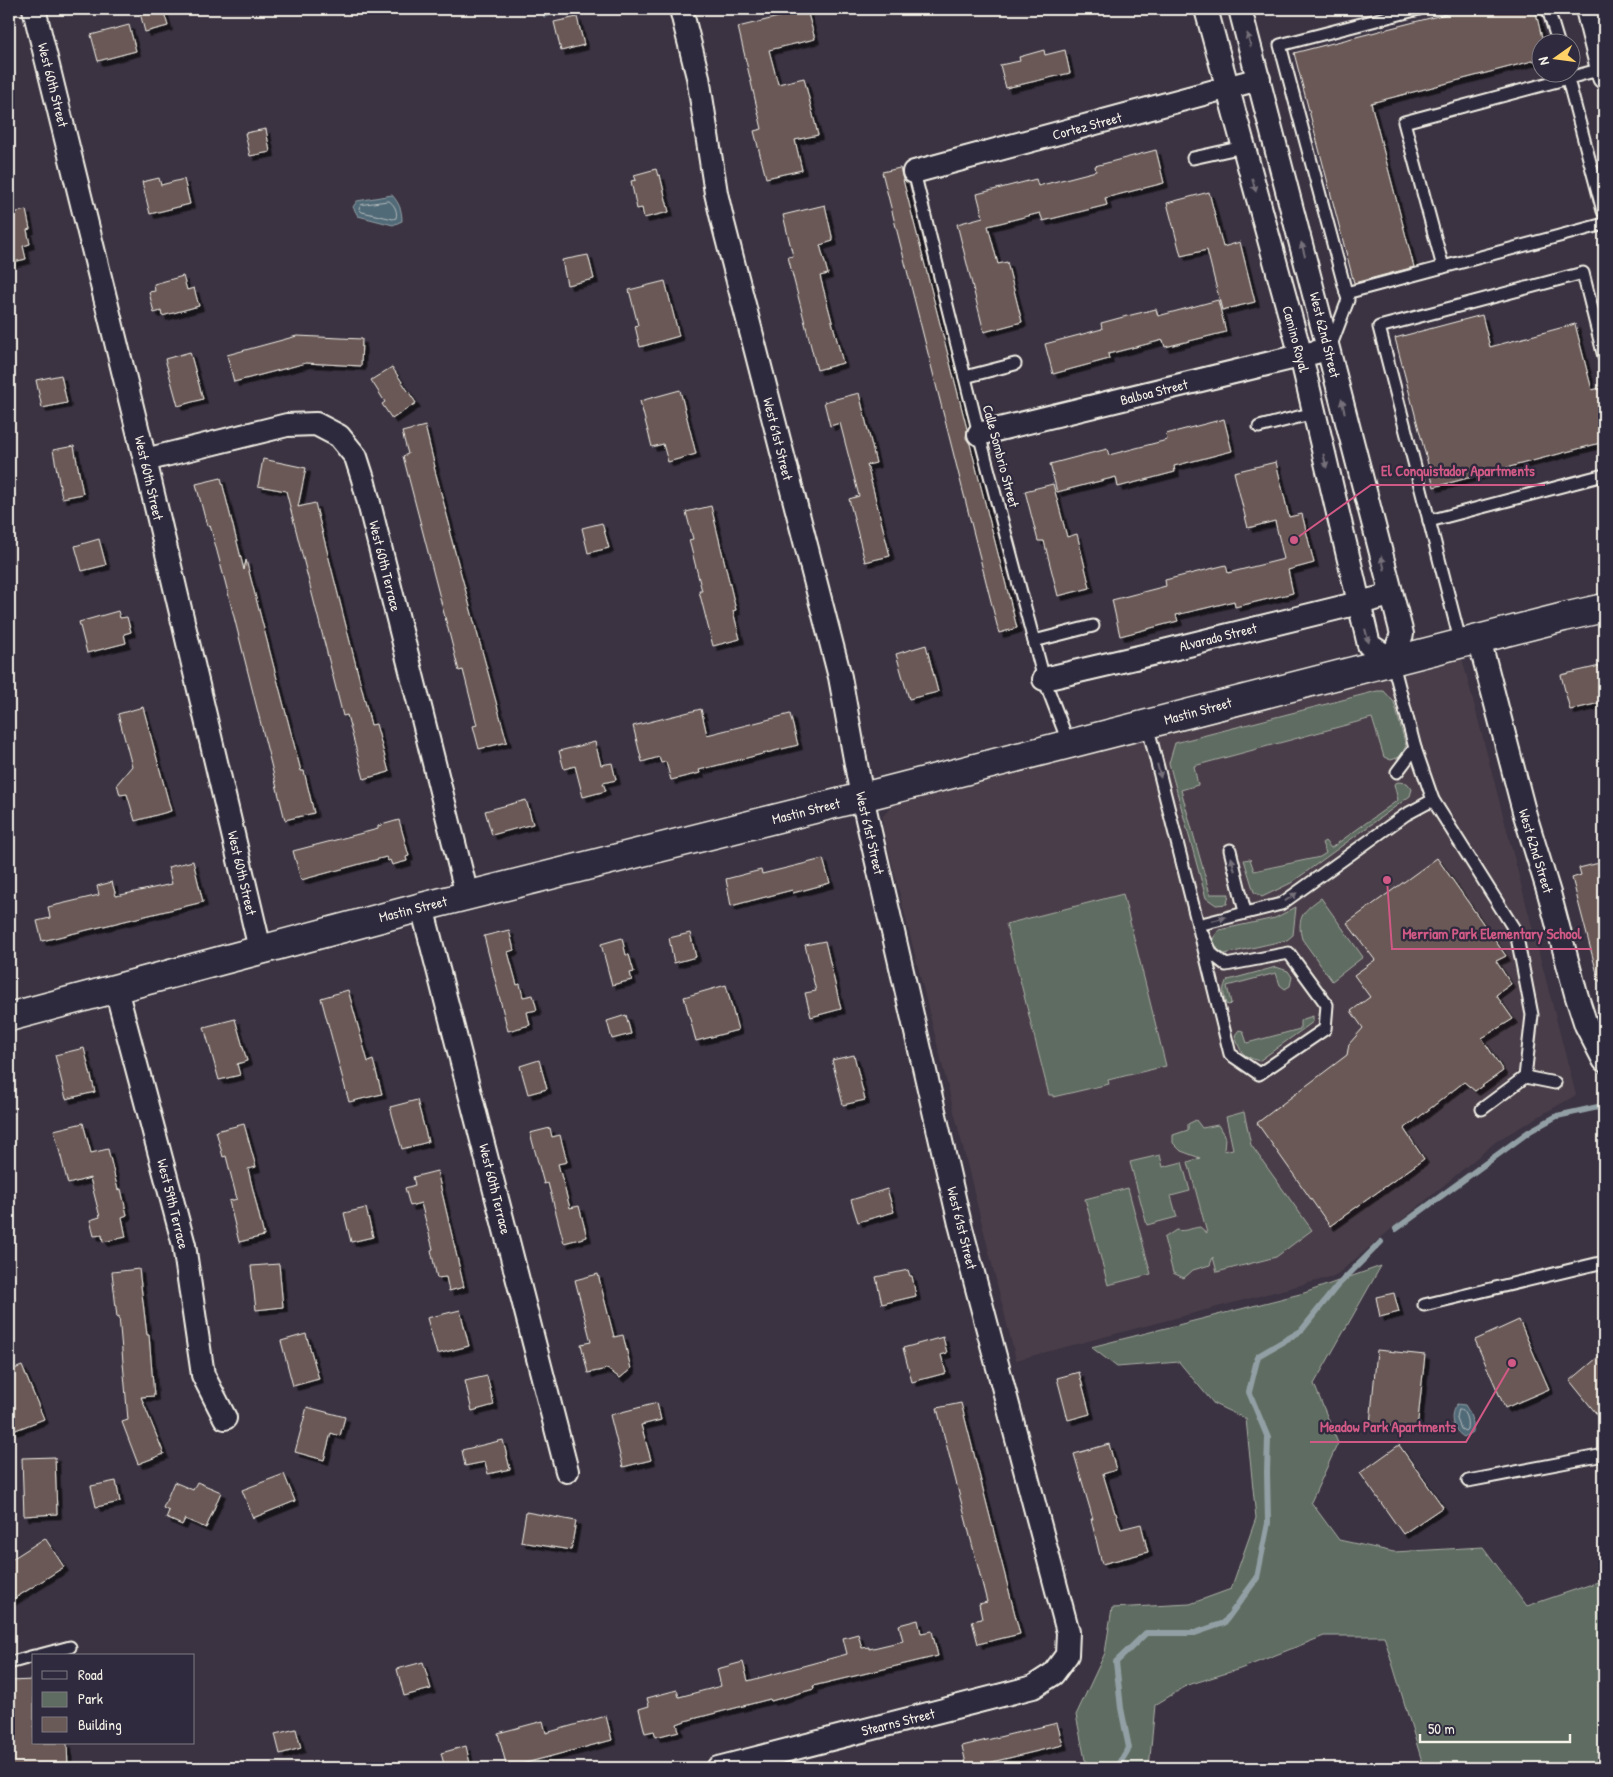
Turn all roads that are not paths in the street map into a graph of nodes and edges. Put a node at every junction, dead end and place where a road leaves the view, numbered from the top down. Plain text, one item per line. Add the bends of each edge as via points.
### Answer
1 (34, 9) edge
2 (681, 9) edge
3 (1206, 9) edge
4 (1240, 9) edge
5 (1419, 9) edge
6 (1548, 9) edge
7 (1587, 9) edge
8 (1555, 32) edge
9 (1603, 73) edge
10 (1580, 74) edge
11 (1259, 79) junction
12 (1542, 82) edge
13 (1568, 82) edge
14 (1227, 88) junction
15 (1243, 147) junction
16 (1193, 158) dead end
17 (914, 172) joint
18 (1604, 212) edge
19 (1604, 224) edge
20 (1443, 267) junction
21 (1346, 293) junction
22 (1602, 342) edge
23 (1329, 349) junction
24 (1301, 356) junction
25 (1604, 356) edge
26 (1015, 364) dead end
27 (965, 377) junction
28 (1314, 413) junction
29 (1259, 427) dead end
30 (979, 434) junction
31 (145, 460) junction
32 (1604, 475) edge
33 (1429, 521) junction
34 (1391, 595) junction
35 (1358, 603) junction
36 (1604, 608) edge
37 (1093, 626) dead end
38 (1034, 640) junction
39 (1470, 641) junction
40 (1392, 660) junction
41 (1044, 679) junction
42 (1147, 724) junction
43 (1069, 744) junction
44 (1415, 748) junction
45 (1397, 772) dead end
46 (862, 797) junction
47 (1432, 800) junction
48 (1230, 850) dead end
49 (467, 896) junction
50 (422, 907) junction
51 (1245, 912) junction
52 (1198, 925) junction
53 (260, 949) junction
54 (116, 989) junction
55 (9, 1017) edge
56 (1604, 1060) edge
57 (1525, 1077) junction
58 (1554, 1083) dead end
59 (1482, 1109) dead end
60 (1604, 1262) edge
61 (1424, 1305) dead end
62 (226, 1418) dead end
63 (1604, 1455) edge
64 (567, 1471) dead end
65 (1468, 1481) dead end
66 (70, 1647) dead end
67 (43, 1654) edge
68 (1067, 1655) joint
69 (32, 1657) edge
70 (9, 1663) edge
71 (718, 1768) edge

1 - 31 street, West 60th Street
2 - 46 street, West 61st Street via 698,77 716,193 840,677
3 - 14 street, Camino Royal
11 -> 4 street, West 62nd Street
5 - 21 lane via 1280,45
6 - 8 lane
7 - 9 street
9 - 10 lane
11 - 14 street, Cortez Street
23 -> 11 street, West 62nd Street
12 - 20 lane via 1404,122
13 - 18 lane
14 - 15 street, Camino Royal
14 - 17 street, Cortez Street
15 - 16 lane
15 -> 24 street, Camino Royal
17 - 27 lane, Calle Sombrio Street
19 - 20 lane
20 - 21 lane
21 - 23 lane via 1348,300
22 - 25 lane
22 - 33 lane via 1583,273 1379,327
23 - 24 street, Balboa Street
34 -> 23 street, West 62nd Street
24 - 28 street, Camino Royal
24 - 30 street, Balboa Street
26 - 27 lane
27 - 30 lane, Calle Sombrio Street
28 - 29 lane
28 -> 35 street, Camino Royal
30 - 38 lane, Calle Sombrio Street
31 - 49 street, West 60th Terrace via 287,425 316,424 338,436 356,457
31 - 53 street, West 60th Street
32 - 33 lane
33 - 39 lane
34 - 35 street, Alvarado Street
34 - 40 street, West 62nd Street via 1402,634
35 -> 40 street, Camino Royal via 1369,645
35 - 41 street, Alvarado Street
36 - 39 street, Mastin Street
37 - 38 lane
38 - 41 lane, Calle Sombrio Street
39 - 40 street, Mastin Street
39 - 56 street, West 62nd Street via 1549,893 1576,994 1586,1025
40 - 42 street, Mastin Street
40 - 44 lane
41 - 43 lane, Calle Sombrio Street
42 - 43 street, Mastin Street
42 -> 52 lane
43 - 46 street, Mastin Street
44 - 45 lane
44 - 47 lane
46 - 49 street, Mastin Street
46 - 68 street, West 61st Street via 960,1224 1068,1632
51 -> 47 lane via 1281,904 1405,815
47 - 57 lane via 1516,932 1532,1015
51 -> 48 lane
49 - 50 street, Mastin Street
50 - 53 street, Mastin Street
50 - 64 street, West 60th Terrace
52 -> 51 lane
52 - 52 lane via 1230,1054 1259,1074 1325,1029 1327,1004 1289,953 1226,965 1212,954
53 - 54 street, Mastin Street
54 - 55 street, Mastin Street
54 - 62 street, West 59th Terrace via 184,1245 203,1375
57 - 58 lane
57 - 59 lane
60 - 61 lane
63 - 65 lane
66 - 67 lane
68 - 71 street, Stearns Street via 1052,1674 1033,1687
69 - 70 lane

